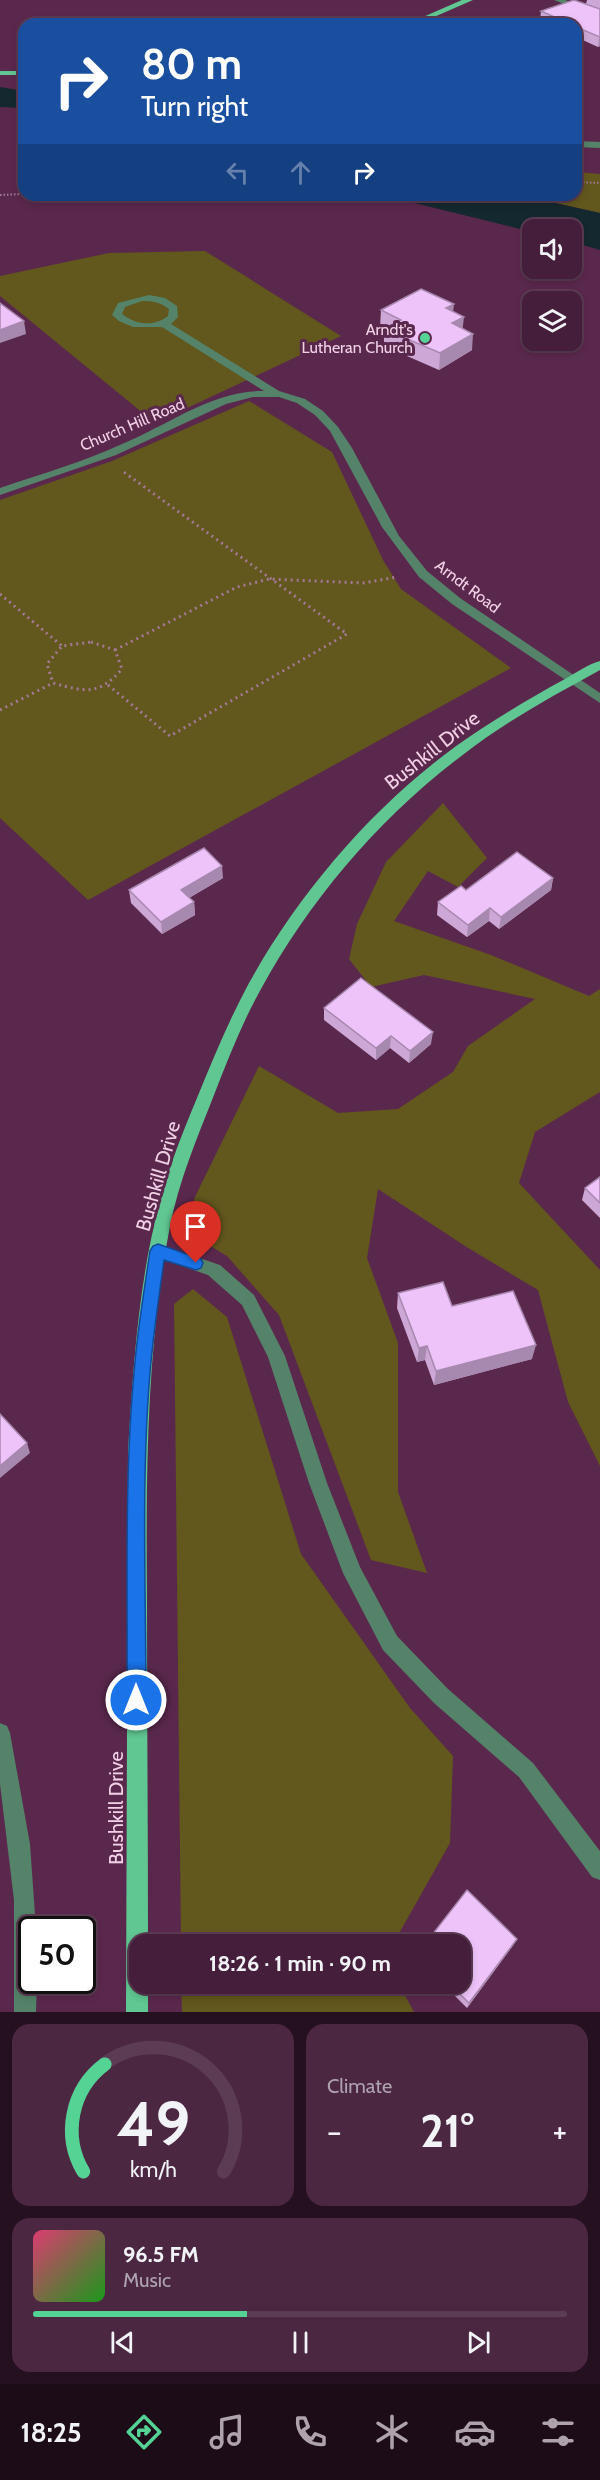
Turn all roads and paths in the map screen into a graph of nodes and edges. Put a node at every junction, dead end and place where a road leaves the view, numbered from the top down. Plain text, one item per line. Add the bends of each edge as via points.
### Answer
1 (469, 0) edge
2 (558, 0) edge
3 (600, 16) edge
4 (426, 18) edge
5 (0, 73) edge
6 (18, 73) edge
7 (582, 144) edge
8 (600, 145) edge
9 (582, 182) edge
10 (600, 183) edge
11 (18, 194) edge
12 (0, 195) edge
13 (164, 324) junction
14 (277, 394) junction
15 (116, 465) dead end
16 (0, 492) edge
17 (422, 573) junction
18 (269, 579) junction
19 (0, 594) edge
20 (62, 646) junction
21 (115, 650) junction
22 (600, 665) edge
23 (572, 680) junction
24 (52, 684) junction
25 (108, 685) junction
26 (600, 699) edge
27 (0, 710) edge
28 (158, 1251) junction
29 (0, 1733) edge
30 (600, 1869) edge
31 (25, 2012) edge
32 (137, 2012) edge

1 - 4 main road
2 - 3 street
5 - 6 main road
7 - 8 street
9 - 10 path
11 - 12 path
13 - 13 street via 173,317 174,308 166,301 149,297 121,305 117,315 126,323 143,327
13 - 14 street, Arndt Road
14 - 16 street, Church Hill Road via 253,394 225,401 125,447
14 - 17 street, Arndt Road via 314,409 335,429 378,510
15 - 18 path
17 - 18 path via 363,583
17 - 23 street, Arndt Road
18 - 21 path via 237,587
18 - 25 path via 347,634 170,736
19 - 20 path
20 - 21 path via 91,642
20 - 24 path via 48,664
21 - 25 path via 122,669
22 - 23 main road, Bushkill Drive
23 - 26 street, Arndt Road
23 - 28 main road, Bushkill Drive via 446,760 409,792 343,862 288,934 264,969 219,1059 182,1159
24 - 25 path via 82,690
24 - 27 path
28 - 30 street via 214,1270 248,1300 276,1356 353,1574 390,1643 441,1696 526,1770
28 - 32 main road, Bushkill Drive via 142,1372 137,1451
29 - 31 street via 22,1854

